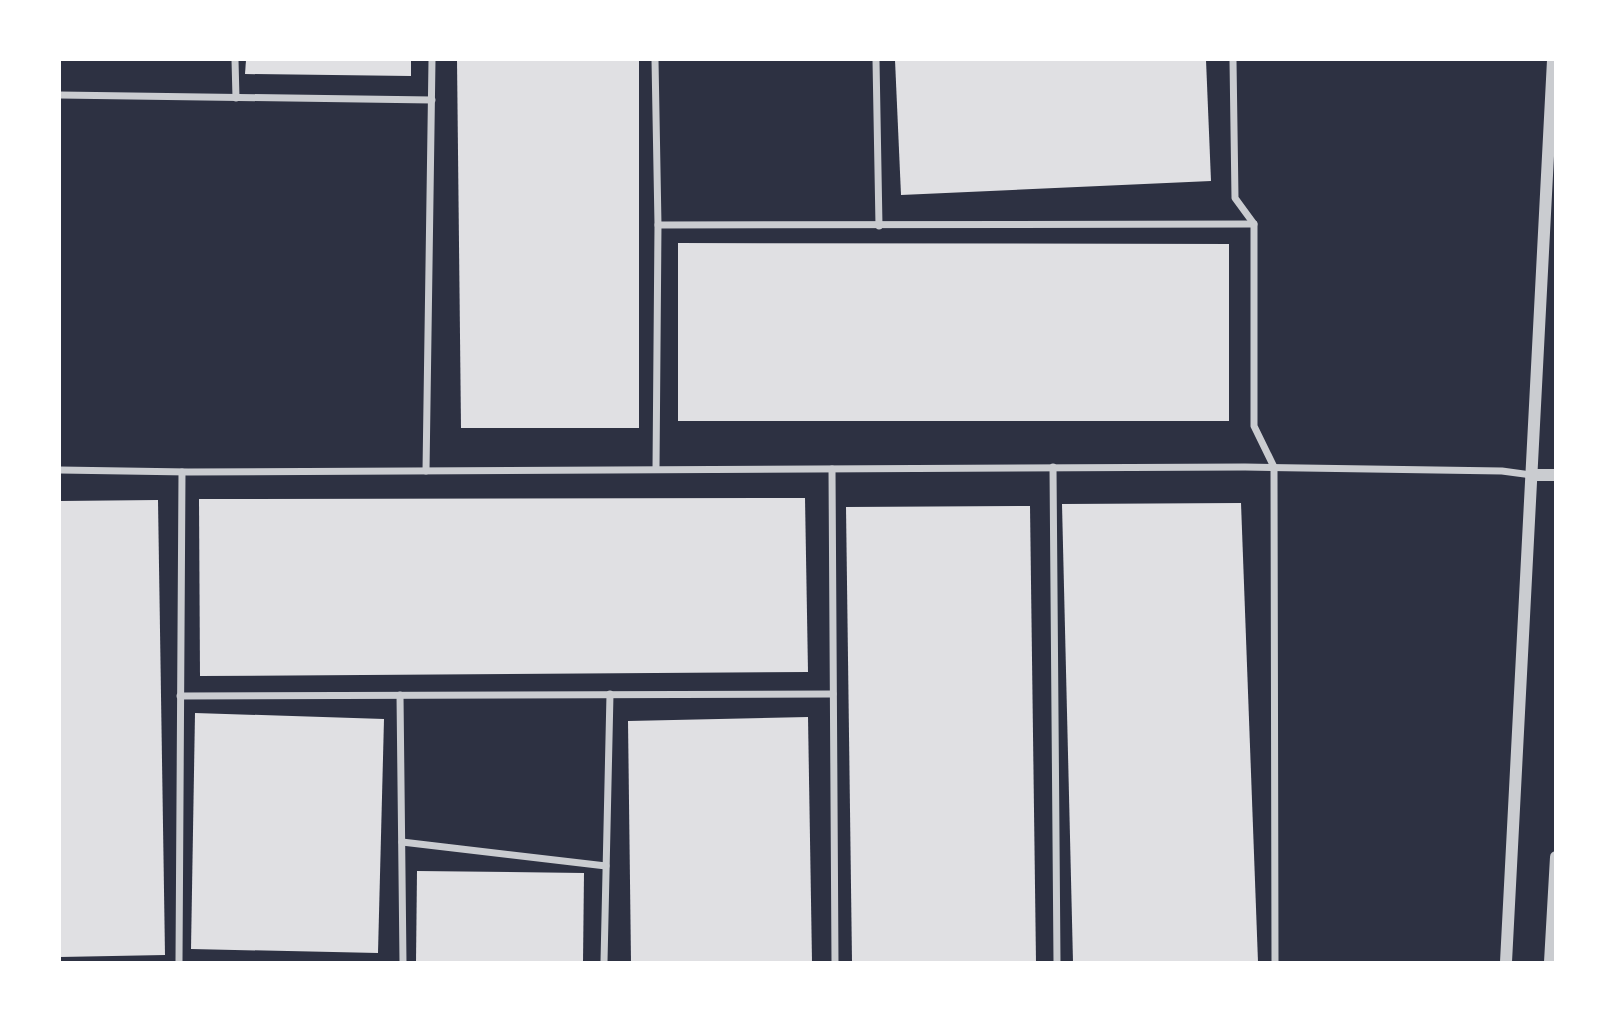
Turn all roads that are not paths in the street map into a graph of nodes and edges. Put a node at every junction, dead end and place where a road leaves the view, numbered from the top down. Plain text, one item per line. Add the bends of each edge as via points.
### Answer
1 (235, 60) edge
2 (432, 60) edge
3 (656, 60) edge
4 (876, 60) edge
5 (1233, 60) edge
6 (1553, 60) edge
7 (60, 95) edge
8 (236, 97) junction
9 (432, 100) junction
10 (1254, 224) junction
11 (658, 225) junction
12 (878, 226) junction
13 (1053, 467) junction
14 (1274, 467) junction
15 (656, 469) junction
16 (832, 469) junction
17 (60, 470) edge
18 (426, 471) junction
19 (181, 472) junction
20 (1531, 475) junction
21 (1556, 475) edge
22 (610, 694) junction
23 (834, 694) junction
24 (400, 695) junction
25 (180, 696) junction
26 (402, 842) junction
27 (1556, 857) edge
28 (606, 866) junction
29 (179, 962) edge
30 (403, 962) edge
31 (604, 962) edge
32 (835, 962) edge
33 (1056, 962) edge
34 (1275, 962) edge
35 (1506, 962) edge
36 (1550, 962) edge

1 - 8 street
2 - 9 street
3 - 11 street
4 - 12 street
5 - 10 street via 1235,198
6 - 20 street
7 - 8 street
8 - 9 street
9 - 18 street
10 - 12 street
10 - 14 street via 1254,426
11 - 12 street
11 - 15 street
13 - 14 street
13 - 16 street
13 - 33 street
14 - 20 street
14 - 34 street
15 - 16 street
15 - 18 street
16 - 23 street
17 - 19 street
18 - 19 street
19 - 25 street
20 - 21 street
20 - 35 street
22 - 23 street
22 - 24 street
22 - 28 street
23 - 32 street
24 - 25 street
24 - 26 street
25 - 29 street
26 - 28 street
26 - 30 street
27 - 36 street
28 - 31 street

